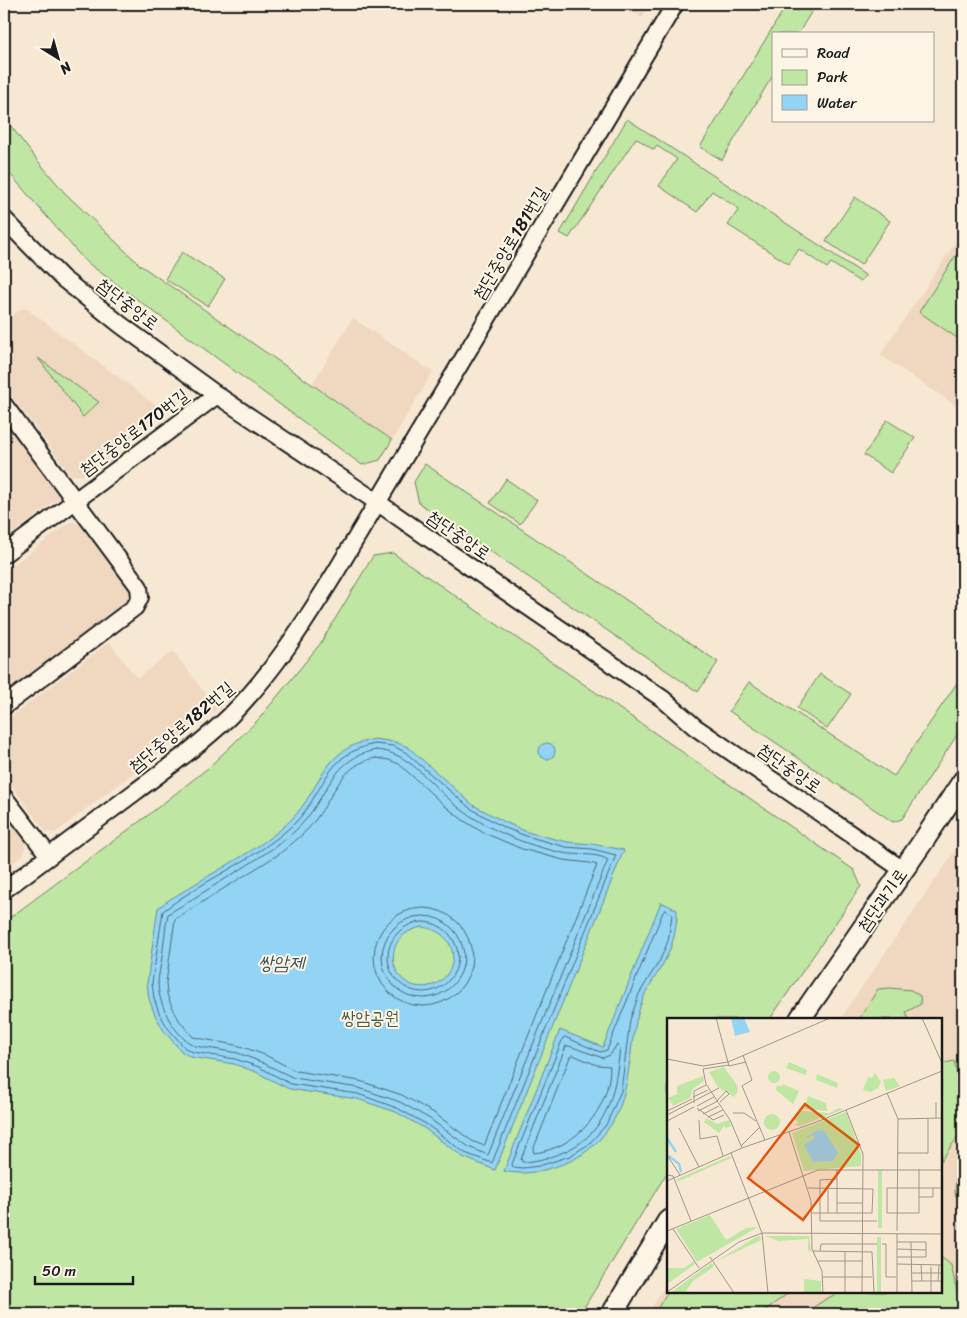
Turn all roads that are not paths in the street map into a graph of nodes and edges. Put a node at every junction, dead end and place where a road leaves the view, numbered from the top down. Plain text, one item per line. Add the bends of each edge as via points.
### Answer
1 (675, 4) edge
2 (4, 220) edge
3 (217, 395) junction
4 (4, 405) edge
5 (76, 500) junction
6 (377, 502) junction
7 (4, 554) edge
8 (4, 706) edge
9 (963, 781) edge
10 (4, 797) edge
11 (49, 856) junction
12 (903, 870) junction
13 (4, 890) edge
14 (801, 1018) edge
15 (667, 1223) edge
16 (612, 1314) edge

1 - 6 street, 첨단중앙로181번길
2 - 3 street, 첨단중앙로 via 62,278 120,325
3 - 5 street, 첨단중앙로170번길
3 - 6 street, 첨단중앙로
4 - 5 street
5 - 7 street, 첨단중앙로170번길
5 - 8 street, 첨단중앙로170번길 via 139,587 140,597 135,607
6 - 11 street, 첨단중앙로182번길 via 301,627 252,692 197,743
6 - 12 street, 첨단중앙로
9 - 12 main road, 첨단과기로
10 - 11 street
11 - 13 street, 첨단중앙로182번길
12 - 14 main road, 첨단과기로
15 - 16 main road

